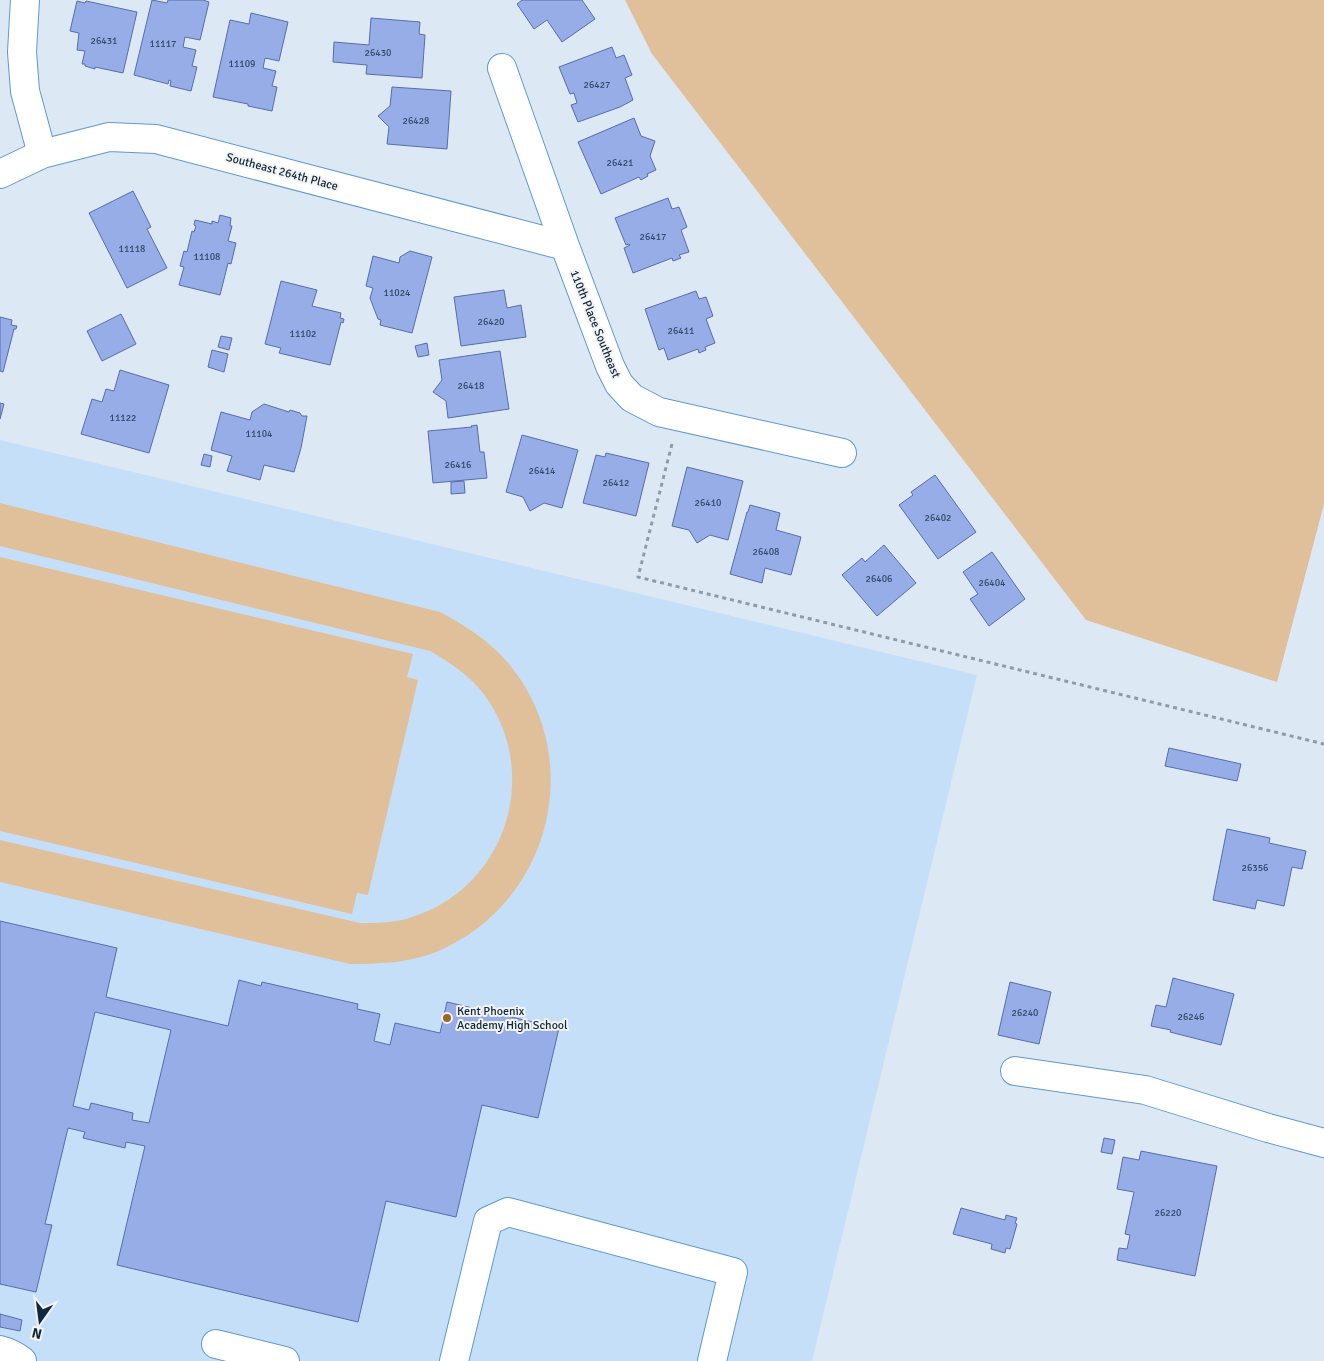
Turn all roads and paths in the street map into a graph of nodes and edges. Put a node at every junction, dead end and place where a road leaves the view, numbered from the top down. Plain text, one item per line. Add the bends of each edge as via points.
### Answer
1 (25, 0) edge
2 (502, 68) dead end
3 (42, 154) junction
4 (0, 174) edge
5 (565, 246) junction
6 (680, 417) junction
7 (842, 452) dead end
8 (1324, 744) edge
9 (1015, 1071) dead end
10 (1324, 1143) edge
11 (216, 1344) dead end
12 (0, 1350) edge
13 (22, 1361) edge
14 (285, 1361) edge
15 (454, 1361) edge
16 (712, 1361) edge

1 - 3 street via 22,52 25,92
2 - 5 street, 110th Place Southeast
3 - 4 street, Southeast 264th Place
3 - 5 street, Southeast 264th Place via 109,137 156,139
5 - 6 street, 110th Place Southeast via 619,384 632,398 659,412
6 - 7 street, 110th Place Southeast
6 - 8 path via 638,577
9 - 10 street via 1145,1090
11 - 14 street
12 - 13 street
15 - 16 street via 488,1221 508,1212 733,1272

